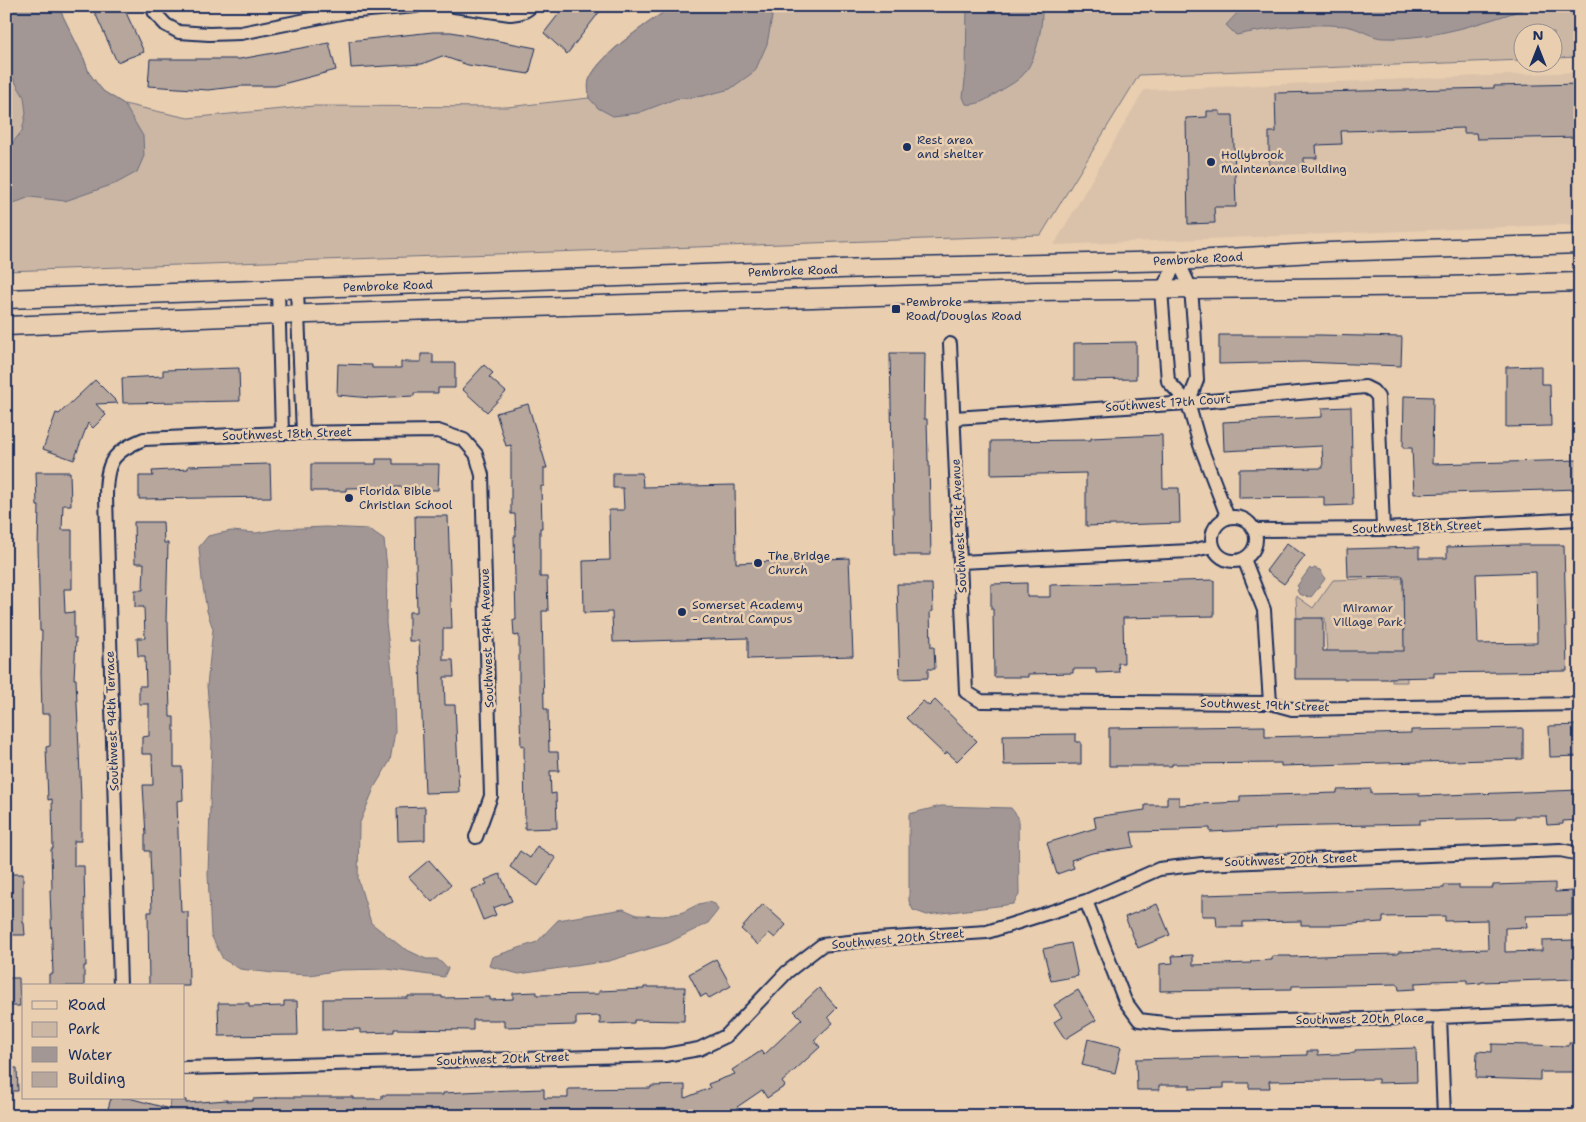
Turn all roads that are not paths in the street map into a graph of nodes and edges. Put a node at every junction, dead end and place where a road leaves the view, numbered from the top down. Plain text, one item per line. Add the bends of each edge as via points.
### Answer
1 (152, 6) edge
2 (416, 6) edge
3 (454, 6) edge
4 (531, 6) edge
5 (1580, 244) edge
6 (1178, 261) junction
7 (786, 272) junction
8 (1580, 282) edge
9 (1191, 289) junction
10 (278, 290) junction
11 (298, 290) junction
12 (1161, 290) junction
13 (6, 299) edge
14 (787, 299) junction
15 (299, 314) junction
16 (278, 315) junction
17 (6, 326) edge
18 (950, 344) dead end
19 (1188, 403) junction
20 (954, 418) junction
21 (282, 433) junction
22 (302, 433) junction
23 (464, 440) joint
24 (114, 458) joint
25 (1228, 518) junction
26 (1580, 519) edge
27 (1383, 529) junction
28 (1254, 530) junction
29 (1212, 546) junction
30 (1244, 559) junction
31 (960, 562) junction
32 (980, 701) joint
33 (1270, 703) junction
34 (1580, 704) edge
35 (476, 838) dead end
36 (1580, 854) edge
37 (1086, 900) junction
38 (120, 984) edge
39 (1580, 1008) edge
40 (1440, 1017) junction
41 (185, 1068) edge
42 (1444, 1116) edge

1 - 2 street via 166,25 179,32 209,34 241,33 346,12
3 - 4 street via 510,14 528,10
5 - 6 main road, Pembroke Road via 1329,252
6 - 7 main road, Pembroke Road
6 - 9 street
6 - 12 street
7 - 11 main road, Pembroke Road
7 - 14 main road
8 - 9 main road, Pembroke Road
9 - 12 main road, Pembroke Road
9 - 19 street via 1197,380
10 - 11 main road, Pembroke Road
10 - 13 main road, Pembroke Road
10 - 16 street
11 - 15 street
12 - 14 main road, Pembroke Road
12 - 19 street via 1168,380
14 - 15 main road, Pembroke Road
15 - 16 main road, Pembroke Road
15 - 22 street
16 - 17 main road, Pembroke Road
16 - 21 street
18 - 20 street, Southwest 91st Avenue
19 - 20 street, Southwest 17th Court
19 - 25 street via 1200,446
19 - 27 street, Southwest 17th Court via 1366,387 1373,391 1378,397
20 - 31 street, Southwest 91st Avenue
21 - 22 street, Southwest 18th Street
21 - 24 street, Southwest 18th Street via 144,438 126,446
22 - 23 street, Southwest 18th Street via 438,431
23 - 35 street, Southwest 94th Avenue via 476,454 482,475 483,504 491,796
24 - 38 street, Southwest 94th Terrace via 106,475 106,497
25 - 28 street via 1242,519
25 - 29 street via 1218,524
26 - 27 street, Southwest 18th Street
27 - 28 street, Southwest 18th Street
28 - 30 street via 1254,547
29 - 30 street via 1225,559
29 - 31 street via 1190,551
30 - 33 street via 1264,610
31 - 32 street, Southwest 91st Avenue via 966,692
32 - 33 street, Southwest 19th Street
33 - 34 street, Southwest 19th Street via 1292,709
36 - 37 street, Southwest 20th Street via 1560,850 1202,864 1159,869
37 - 40 street, Southwest 20th Place via 1125,1001 1139,1020 1172,1024
37 - 41 street, Southwest 20th Street via 987,932 822,946 787,972 726,1036 700,1049 665,1055
39 - 40 street, Southwest 20th Place via 1574,1011
40 - 42 street

